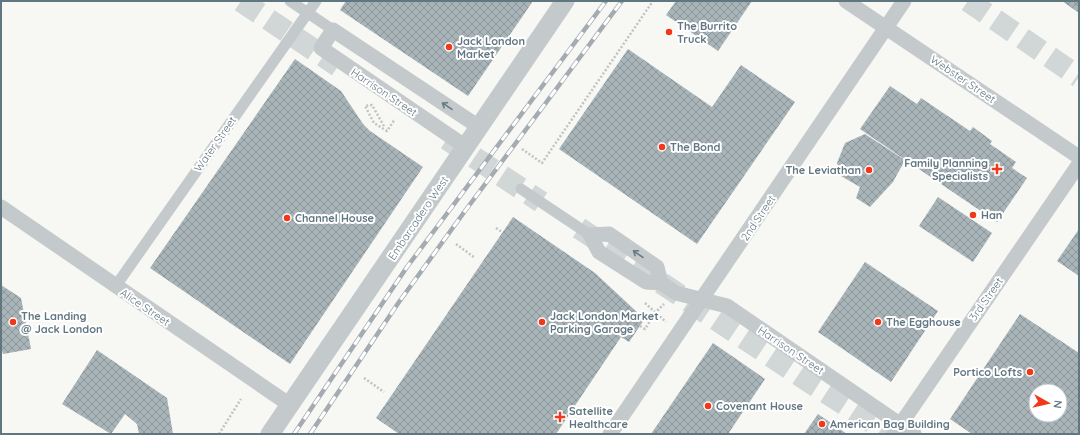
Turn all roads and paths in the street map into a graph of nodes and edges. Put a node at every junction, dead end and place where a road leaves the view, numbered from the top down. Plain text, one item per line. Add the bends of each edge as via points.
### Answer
1 (290, 1) edge
2 (316, 1) edge
3 (565, 1) edge
4 (653, 1) edge
5 (846, 1) edge
6 (904, 1) edge
7 (308, 13) junction
8 (886, 27) junction
9 (333, 30) junction
10 (404, 105) junction
11 (384, 126) dead end
12 (479, 127) junction
13 (466, 147) junction
14 (522, 149) dead end
15 (1079, 157) edge
16 (1079, 164) edge
17 (521, 189) dead end
18 (1, 207) edge
19 (496, 228) dead end
20 (502, 232) dead end
21 (590, 235) junction
22 (456, 244) dead end
23 (475, 258) dead end
24 (661, 283) junction
25 (115, 287) junction
26 (676, 293) junction
27 (702, 300) junction
28 (645, 303) dead end
29 (655, 313) junction
30 (666, 322) dead end
31 (640, 326) dead end
32 (364, 378) dead end
33 (384, 392) dead end
34 (241, 399) dead end
35 (290, 406) junction
36 (897, 429) edge
37 (219, 434) edge
38 (270, 434) edge
39 (610, 434) edge
40 (914, 434) edge

1 - 7 street
2 - 7 street, Water Street
3 - 12 street, Embarcadero West
4 - 14 path via 542,163
5 - 8 street, Webster Street
6 - 8 street, 2nd Street
7 - 9 street
7 - 25 street, Water Street
8 - 15 street, Webster Street
8 - 27 street, 2nd Street
9 - 10 street, Harrison Street via 321,48
12 -> 9 street
10 - 11 path via 387,131 374,123 365,106 372,105
10 - 13 street, Harrison Street
12 - 13 street, Embarcadero West
13 - 35 street, Embarcadero West
16 - 36 street, 3rd Street
17 - 21 street, Harrison Street
18 - 25 street, Alice Street
19 - 20 path
21 - 24 street, Harrison Street via 599,252 646,282
24 -> 21 street via 657,267 609,234
22 - 23 path
24 - 26 street, Harrison Street
25 - 35 street, Alice Street
26 - 27 street, Harrison Street
26 - 29 path
27 - 36 street, Harrison Street via 727,306
27 - 39 street, 2nd Street
28 - 29 path
29 - 30 path
29 - 31 path via 645,329
32 - 33 path
34 - 37 path
35 - 38 street, Embarcadero West
36 - 40 street, Harrison Street

